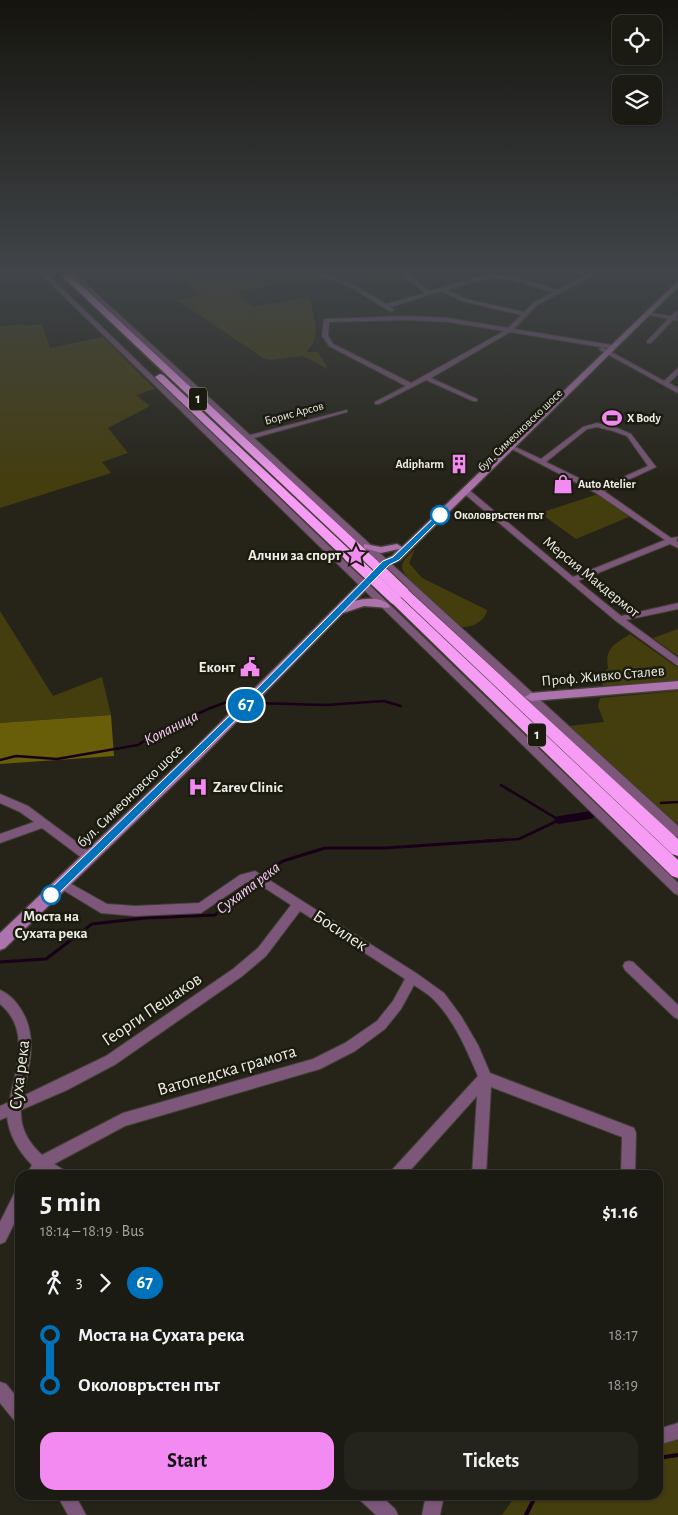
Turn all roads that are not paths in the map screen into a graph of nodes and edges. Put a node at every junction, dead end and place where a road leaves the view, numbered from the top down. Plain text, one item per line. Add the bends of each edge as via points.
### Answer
1 (117, 345) edge
2 (136, 345) edge
3 (139, 345) edge
4 (140, 345) edge
5 (331, 345) edge
6 (485, 345) edge
7 (589, 345) edge
8 (610, 345) edge
9 (611, 345) edge
10 (607, 348) junction
11 (160, 365) junction
12 (678, 370) edge
13 (426, 378) junction
14 (193, 384) junction
15 (664, 384) junction
16 (411, 386) junction
17 (678, 391) edge
18 (475, 400) dead end
19 (177, 403) junction
20 (377, 403) dead end
21 (207, 407) junction
22 (344, 411) dead end
23 (186, 412) junction
24 (222, 437) junction
25 (249, 437) junction
26 (511, 448) junction
27 (542, 462) junction
28 (465, 491) junction
29 (599, 491) junction
30 (676, 542) edge
31 (397, 547) junction
32 (359, 551) junction
33 (386, 563) junction
34 (572, 580) junction
35 (364, 585) junction
36 (395, 599) junction
37 (678, 606) edge
38 (620, 619) junction
39 (326, 624) junction
40 (678, 663) edge
41 (678, 685) edge
42 (531, 697) junction
43 (0, 798) edge
44 (43, 823) junction
45 (642, 826) junction
46 (678, 833) edge
47 (0, 839) edge
48 (678, 841) edge
49 (678, 848) edge
50 (90, 858) junction
51 (678, 870) edge
52 (678, 882) edge
53 (62, 884) junction
54 (678, 890) edge
55 (299, 904) junction
56 (0, 943) edge
57 (629, 966) dead end
58 (412, 977) junction
59 (0, 996) edge
60 (678, 1014) edge
61 (485, 1078) junction
62 (15, 1105) junction
63 (0, 1113) edge
64 (37, 1170) edge
65 (402, 1170) edge
66 (479, 1170) edge
67 (628, 1170) edge
68 (15, 1207) edge
69 (0, 1236) edge
70 (0, 1390) edge
71 (15, 1408) edge
72 (678, 1431) edge
73 (663, 1436) edge
74 (69, 1500) edge
75 (372, 1500) edge
76 (434, 1500) edge
77 (77, 1515) edge
78 (389, 1515) edge
79 (430, 1515) edge

1 - 19 street
2 - 11 highway, 1
3 - 11 highway, 1
4 - 11 street
5 - 16 street
6 - 13 street
7 - 10 street
8 - 10 main road, бул. Симеоновско шосе
9 - 10 main road, бул. Симеоновско шосе
10 - 15 street
10 - 26 main road, бул. Симеоновско шосе
10 - 31 main road, бул. Симеоновско шосе
11 - 14 highway
11 - 19 highway
11 - 21 highway, 1
11 - 24 highway, 1
12 - 15 street
13 - 16 street
13 - 18 street
14 - 21 highway
14 - 25 street
15 - 17 street
16 - 20 street
19 - 23 street
21 - 32 highway, 1
22 - 25 street, Борис Арсов
23 - 24 highway
23 - 35 street
24 - 32 highway, 1
25 - 32 street
26 - 27 street
26 - 28 main road, бул. Симеоновско шосе
27 - 29 street
27 - 29 street via 585,428 597,425 629,435 652,467
28 - 33 main road, бул. Симеоновско шосе via 396,558
28 - 34 street, Мерсия Макдермот
29 - 30 street
30 - 34 street
31 - 32 main road
31 - 33 main road, бул. Симеоновско шосе
32 - 33 street
32 - 36 highway, 1, bridge
33 - 35 main road, бул. Симеоновско шосе
33 - 42 street
34 - 38 street, Мерсия Макдермот
35 - 36 street
35 - 39 main road, бул. Симеоновско шосе
36 - 39 main road via 358,603
36 - 45 highway, 1
36 - 54 street
37 - 38 street
38 - 40 street, Мерсия Макдермот
39 - 50 main road, бул. Симеоновско шосе
41 - 42 main road, Проф. Живко Сталев
42 - 46 street
43 - 44 street via 24,809
44 - 47 street
44 - 50 street
45 - 48 highway
45 - 49 highway, 1
45 - 51 highway, 1
45 - 52 highway
50 - 53 main road, бул. Симеоновско шосе
53 - 55 street, Босилек via 105,909 144,910 202,908 244,878 258,879
53 - 56 main road, бул. Симеоновско шосе
55 - 58 street, Босилек
55 - 62 street, Георги Пешаков via 262,952 229,979 111,1060
57 - 60 street
58 - 61 street, Босилек via 440,997 457,1020
58 - 64 street, Ватопедска грамота via 397,1005 381,1025 316,1065 123,1120
59 - 62 street, Суха река via 11,1004 25,1028 26,1056
61 - 65 street
61 - 66 street, Босилек
61 - 67 street via 629,1133
62 - 63 street, Георги Пешаков
62 - 64 street, Суха река via 15,1124
68 - 69 street
70 - 71 street
72 - 73 street
74 - 77 street
75 - 78 street
76 - 79 street

